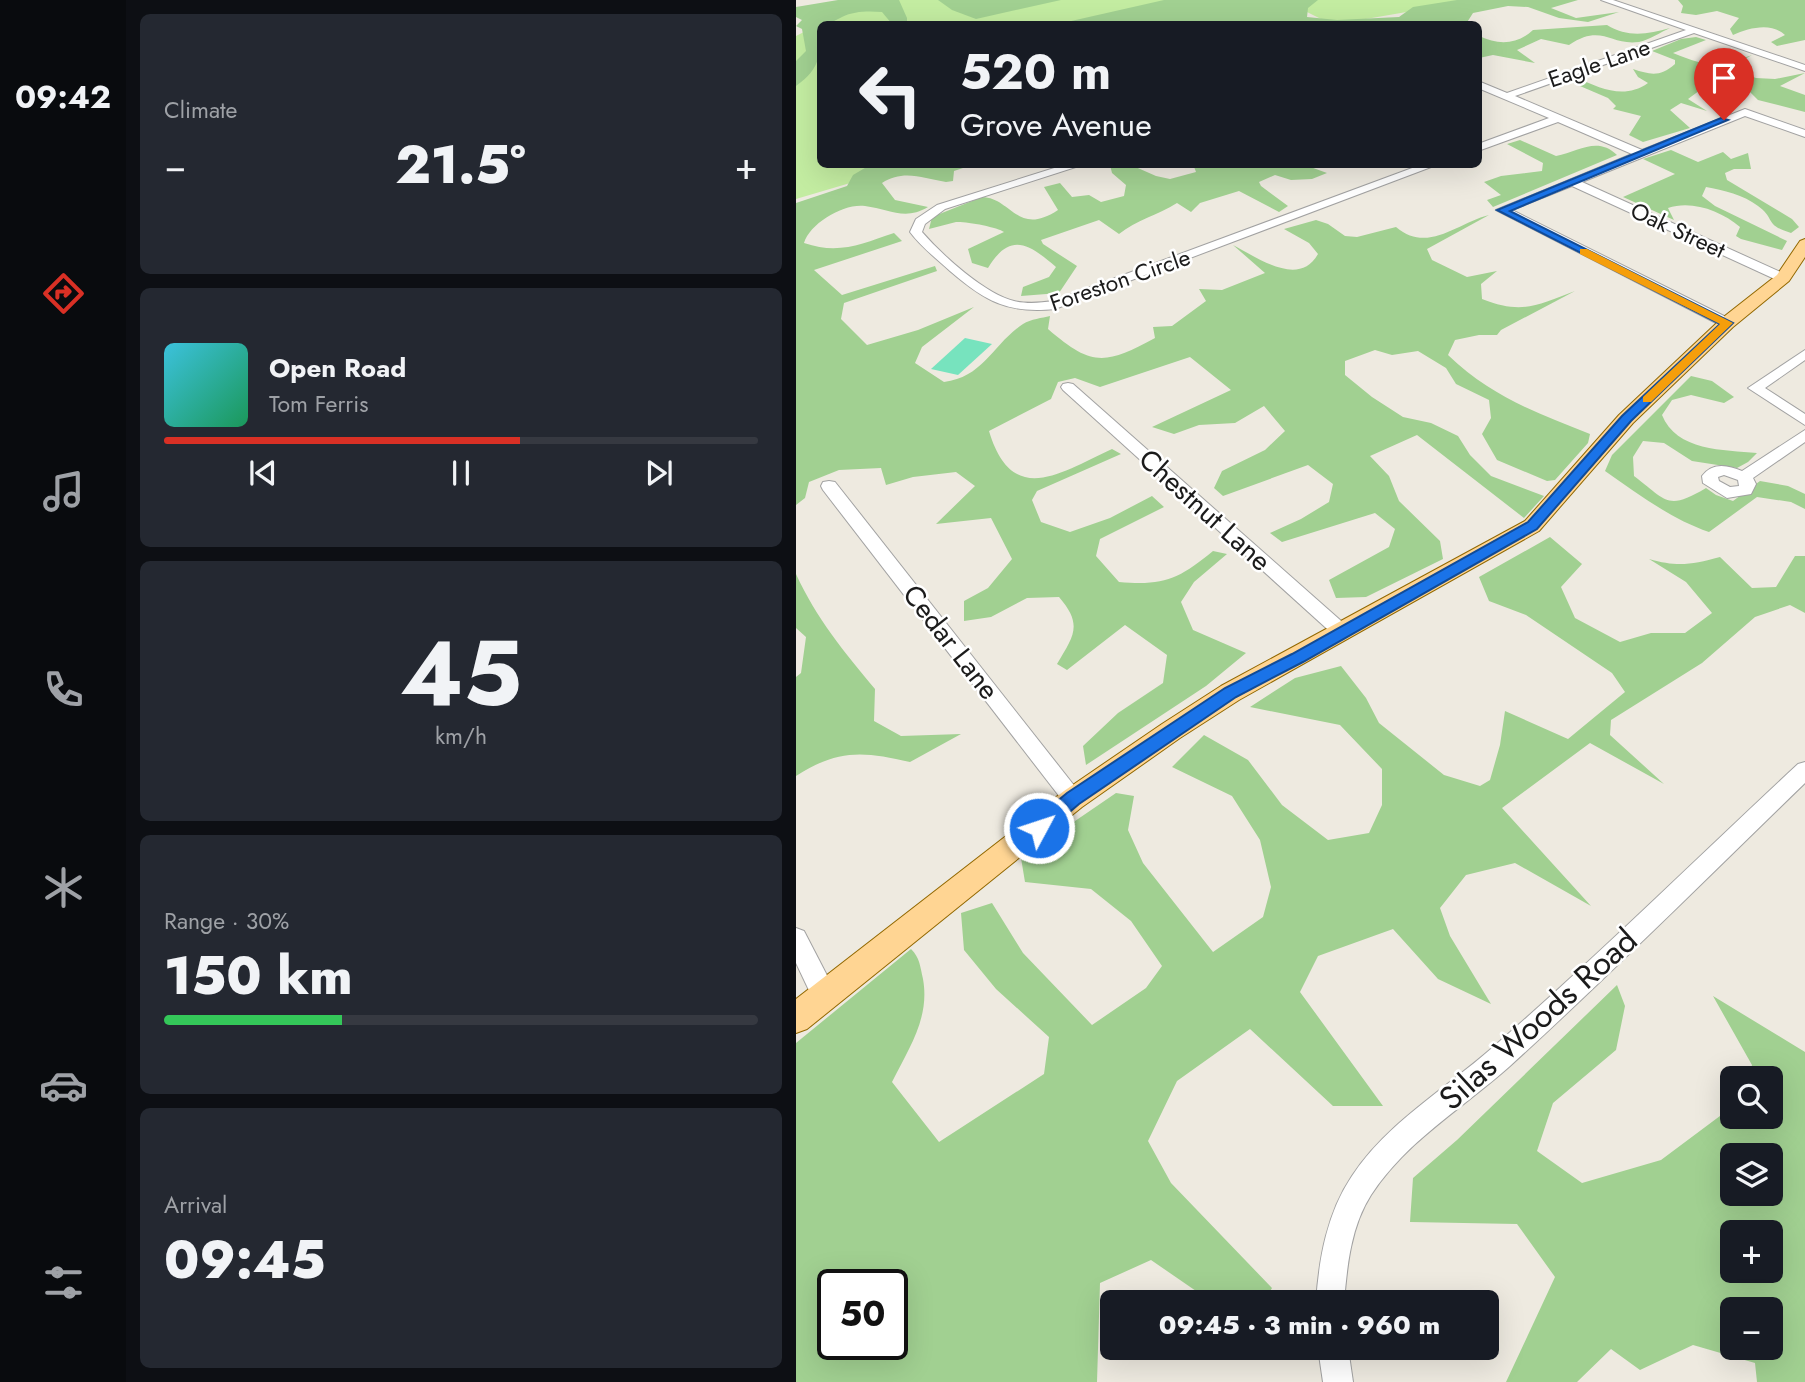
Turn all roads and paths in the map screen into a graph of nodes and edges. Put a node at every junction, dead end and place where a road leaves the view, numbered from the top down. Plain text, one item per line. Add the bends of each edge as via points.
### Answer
1 (1605, 0) edge
2 (1692, 30) junction
3 (1805, 68) edge
4 (1482, 86) edge
5 (1507, 96) junction
6 (1559, 118) junction
7 (1805, 134) edge
8 (1482, 147) edge
9 (1640, 153) junction
10 (1067, 168) edge
11 (1423, 168) edge
12 (1573, 182) junction
13 (1802, 255) edge
14 (1783, 278) junction
15 (1727, 323) junction
16 (1805, 354) edge
17 (1068, 387) dead end
18 (1805, 421) edge
19 (1805, 435) edge
20 (1744, 477) dead end
21 (829, 486) dead end
22 (1342, 632) junction
23 (1805, 770) edge
24 (1073, 799) junction
25 (796, 939) edge
26 (824, 995) junction
27 (796, 1018) edge
28 (1331, 1290) edge
29 (1335, 1360) edge
30 (1338, 1382) edge

1 - 2 street
2 - 3 street
2 - 5 street, Eagle Lane
4 - 5 street
5 - 6 street
6 - 8 street
6 - 9 street
7 - 9 street via 1745,112
9 - 12 street
10 - 11 street, Foreston Circle via 941,207 920,222 916,232 987,297 1016,308 1035,308 1055,305
12 - 14 street, Oak Street
12 - 15 street via 1502,210
13 - 14 main road
14 - 15 main road
15 - 22 main road via 1626,419 1532,526
16 - 18 street via 1754,388
17 - 22 street, Chestnut Lane
19 - 20 street
21 - 24 street, Cedar Lane
22 - 24 main road via 1230,693
23 - 28 street, Silas Woods Road via 1638,931 1387,1156 1361,1186 1348,1214
24 - 26 main road
25 - 26 street
26 - 27 main road
29 - 30 street

